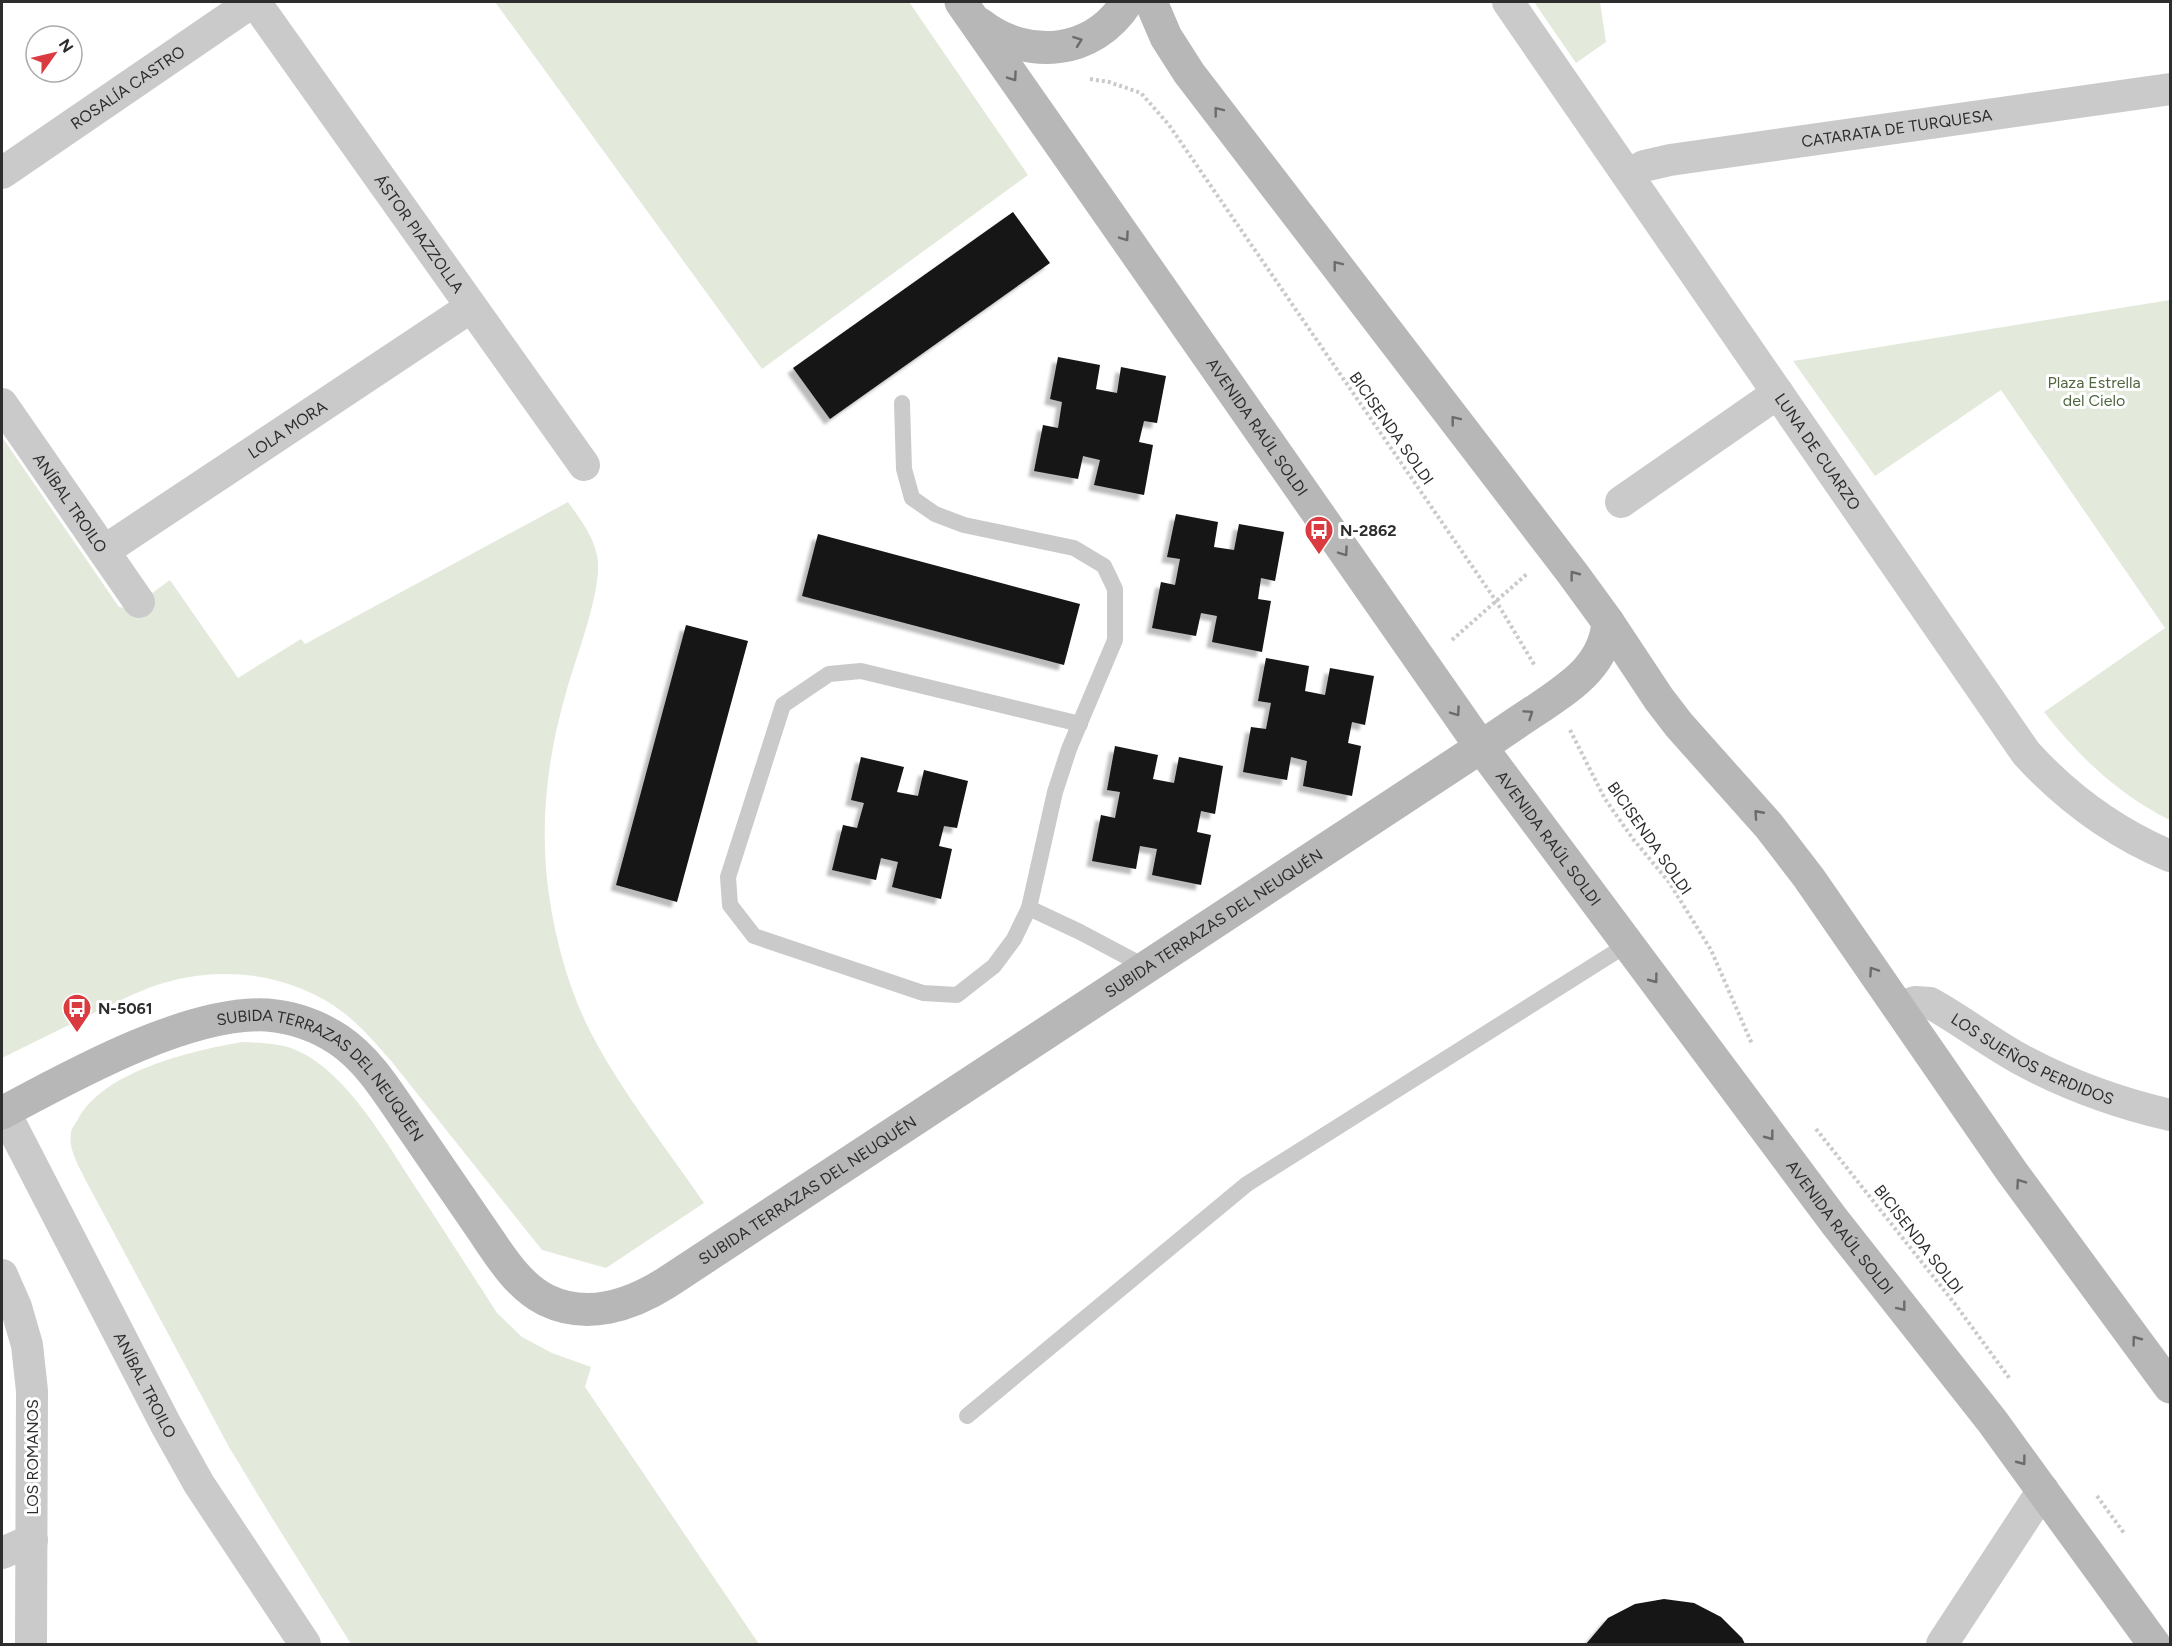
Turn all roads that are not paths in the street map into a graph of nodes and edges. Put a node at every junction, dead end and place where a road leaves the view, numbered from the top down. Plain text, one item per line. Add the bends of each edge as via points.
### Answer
1 (254, 2) edge
2 (1127, 2) edge
3 (1151, 2) edge
4 (1509, 2) edge
5 (964, 7) edge
6 (2170, 89) edge
7 (2, 172) edge
8 (1628, 175) junction
9 (471, 307) junction
10 (1778, 393) junction
11 (902, 403) dead end
12 (2, 404) edge
13 (584, 465) dead end
14 (1622, 502) dead end
15 (104, 551) junction
16 (139, 602) dead end
17 (1608, 622) junction
18 (1080, 724) junction
19 (1481, 747) junction
20 (2170, 856) edge
21 (1029, 908) junction
22 (1628, 944) junction
23 (1146, 968) junction
24 (1898, 1007) junction
25 (3, 1112) edge
26 (2170, 1115) edge
27 (2, 1275) edge
28 (2170, 1387) edge
29 (968, 1416) dead end
30 (2043, 1490) junction
31 (32, 1540) junction
32 (2, 1553) edge
33 (31, 1644) edge
34 (305, 1644) edge
35 (1942, 1644) edge
36 (2154, 1644) edge

1 - 7 street, ROSALÍA CASTRO
1 - 9 street, ÁSTOR PIAZZOLLA
5 -> 2 main road, AVENIDA RAÚL SOLDI via 992,33 1007,40 1054,47 1100,31
17 -> 3 main road via 1189,73 1166,37
4 - 8 street, LUNA DE CUARZO
5 -> 19 main road, AVENIDA RAÚL SOLDI
6 - 8 street, CATARATA DE TURQUESA via 1670,160 1644,166
8 - 10 street, LUNA DE CUARZO
9 - 13 street, ÁSTOR PIAZZOLLA
9 - 15 street, LOLA MORA
10 - 14 street
10 - 20 street, LUNA DE CUARZO via 2026,753 2107,823
11 - 18 lane via 904,469 912,498 935,514 964,525 1074,548 1104,566 1115,589 1115,640
12 - 15 street, ANÍBAL TROILO
15 - 16 street, ANÍBAL TROILO
19 -> 17 main road, SUBIDA TERRAZAS DEL NEUQUÉN via 1584,675 1603,648
24 -> 17 main road via 1809,878 1769,826 1679,725
18 - 21 lane via 1055,792
18 - 21 lane via 861,671 829,674 783,705 728,877 730,905 754,936 923,993 957,995 994,966 1014,939
19 - 22 main road, AVENIDA RAÚL SOLDI
19 - 23 main road, SUBIDA TERRAZAS DEL NEUQUÉN
21 - 23 lane
22 - 29 lane via 1247,1184
22 -> 30 main road, AVENIDA RAÚL SOLDI via 1849,1242
23 - 25 main road, SUBIDA TERRAZAS DEL NEUQUÉN via 657,1288 611,1308 567,1307 528,1288 496,1250 366,1065 339,1040 305,1023 266,1015 206,1023 129,1050
24 - 26 street, LOS SUEÑOS PERDIDOS via 1915,1002 1930,1004 2020,1059 2076,1086 2137,1108
28 -> 24 main road via 2028,1194
25 - 34 street, ANÍBAL TROILO via 199,1484
27 - 31 street, LOS ROMANOS via 27,1345 32,1391
30 - 35 street
30 - 36 main road, AVENIDA RAÚL SOLDI
31 - 32 street
31 - 33 street, LOS ROMANOS

